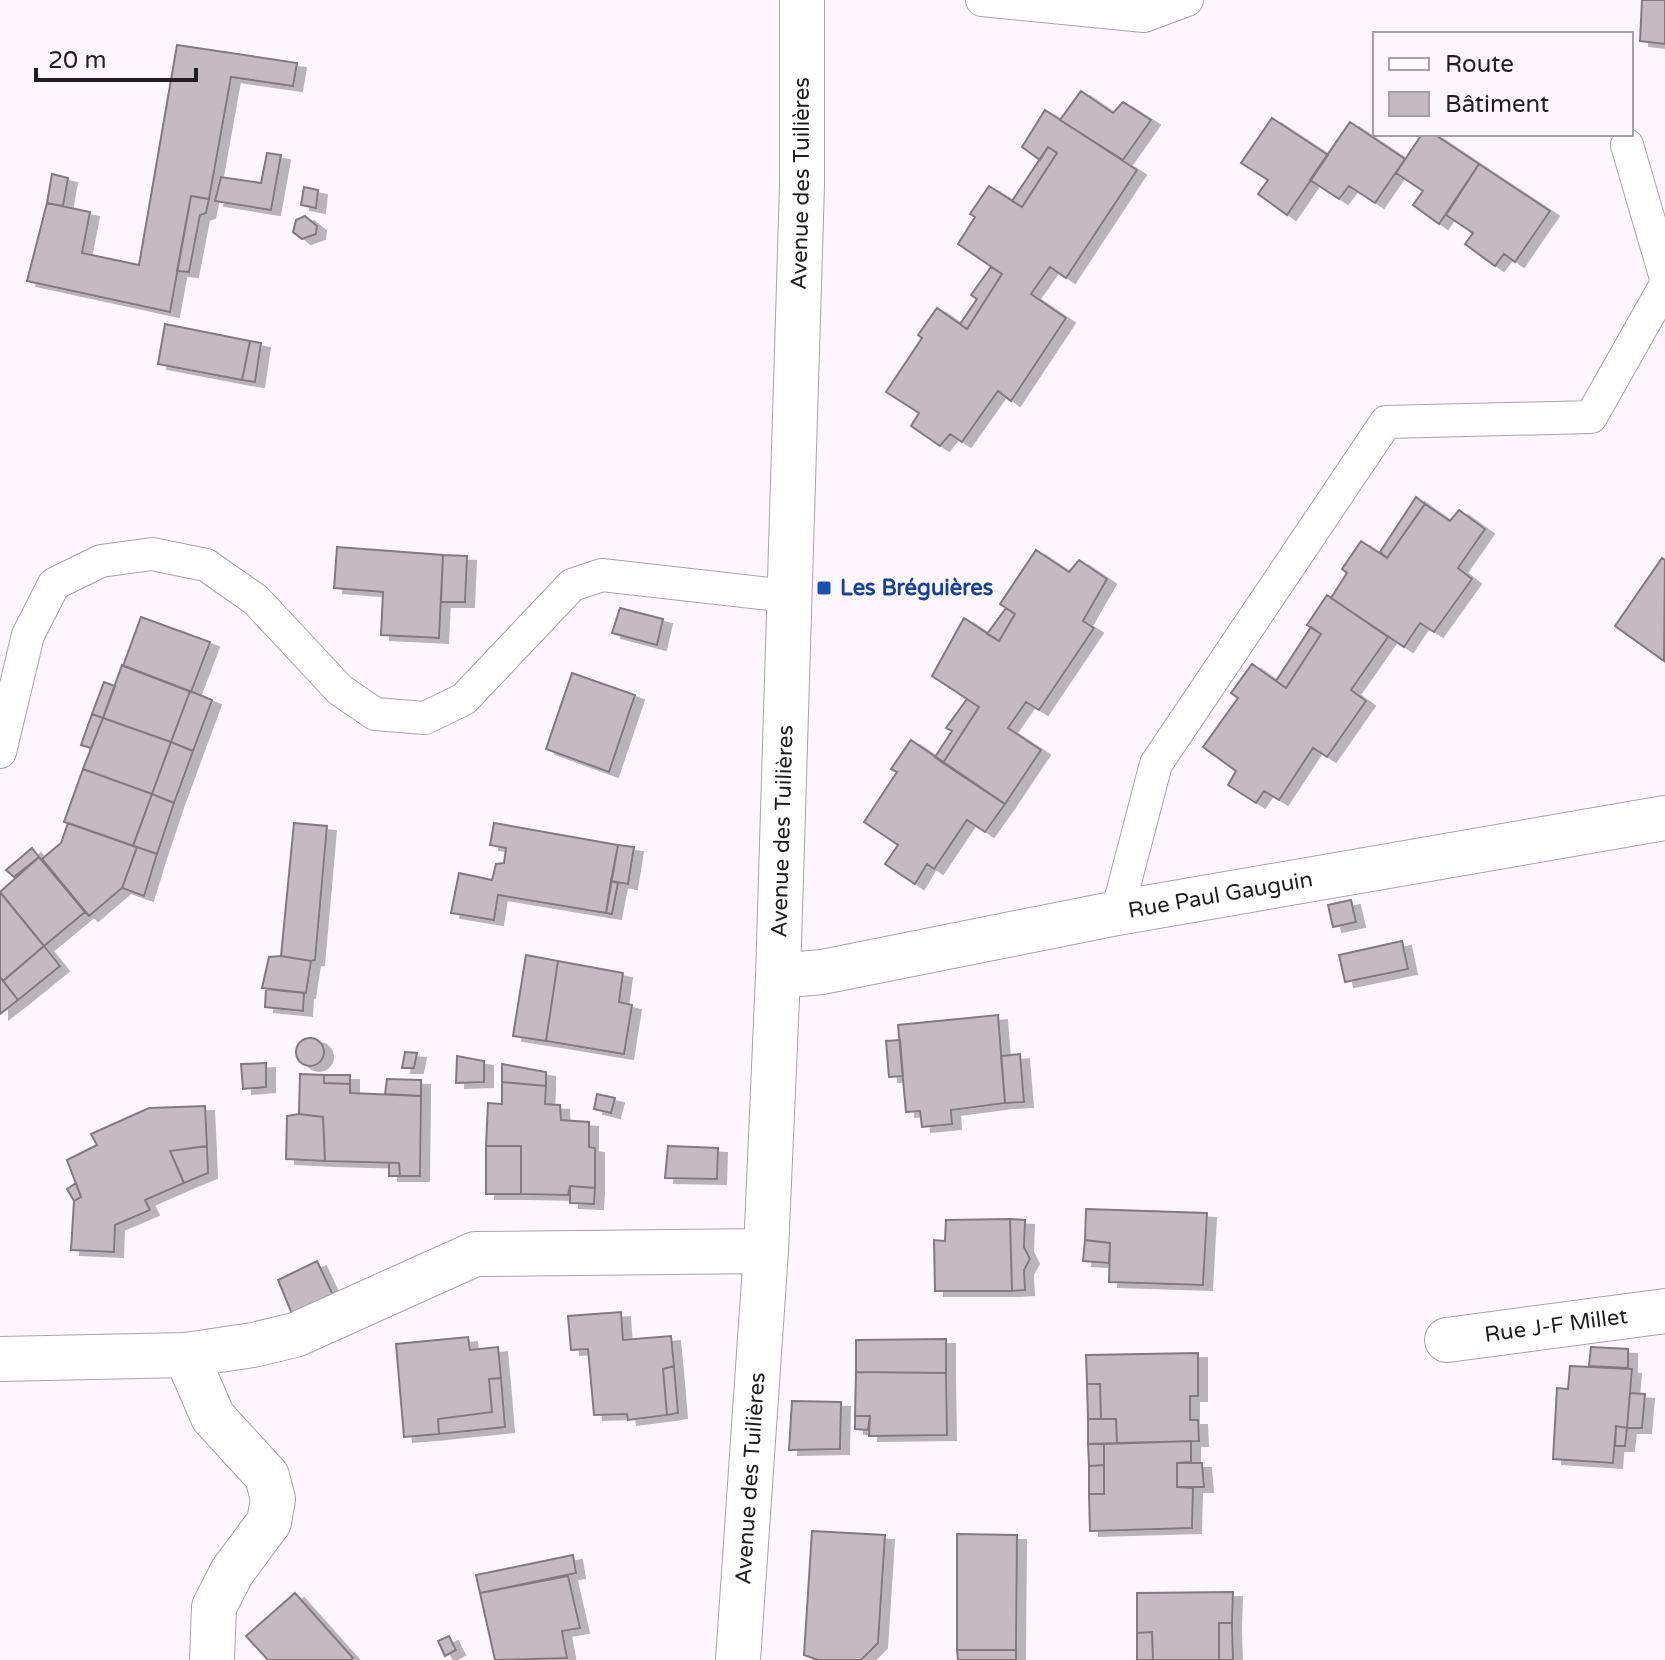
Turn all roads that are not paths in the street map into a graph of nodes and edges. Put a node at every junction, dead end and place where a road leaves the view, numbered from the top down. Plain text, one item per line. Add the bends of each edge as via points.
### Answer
1 (802, 0) edge
2 (982, 0) edge
3 (1187, 0) edge
4 (1627, 145) dead end
5 (1665, 275) edge
6 (1665, 286) edge
7 (788, 596) junction
8 (0, 752) edge
9 (1665, 818) edge
10 (1117, 913) junction
11 (778, 976) junction
12 (766, 1251) junction
13 (1665, 1311) edge
14 (1447, 1340) dead end
15 (186, 1355) junction
16 (0, 1359) edge
17 (212, 1660) edge
18 (738, 1660) edge

1 - 7 street, Avenue des Tuilières via 802,172
2 - 3 lane via 1144,16
4 - 5 lane
6 - 10 lane via 1591,417 1386,422 1156,764
7 - 8 lane via 602,575 572,585 464,699 425,718 375,714 340,690 256,600 206,565 152,554 101,561 54,584 28,635
7 - 11 street, Avenue des Tuilières
9 - 10 street, Rue Paul Gauguin
10 - 11 street, Rue Paul Gauguin via 822,972
11 - 12 street, Avenue des Tuilières
12 - 15 street via 475,1254 295,1335
12 - 18 street, Avenue des Tuilières
13 - 14 street, Rue J-F Millet
15 - 16 street
15 - 17 street via 213,1417 267,1476 273,1499 269,1522 214,1607

